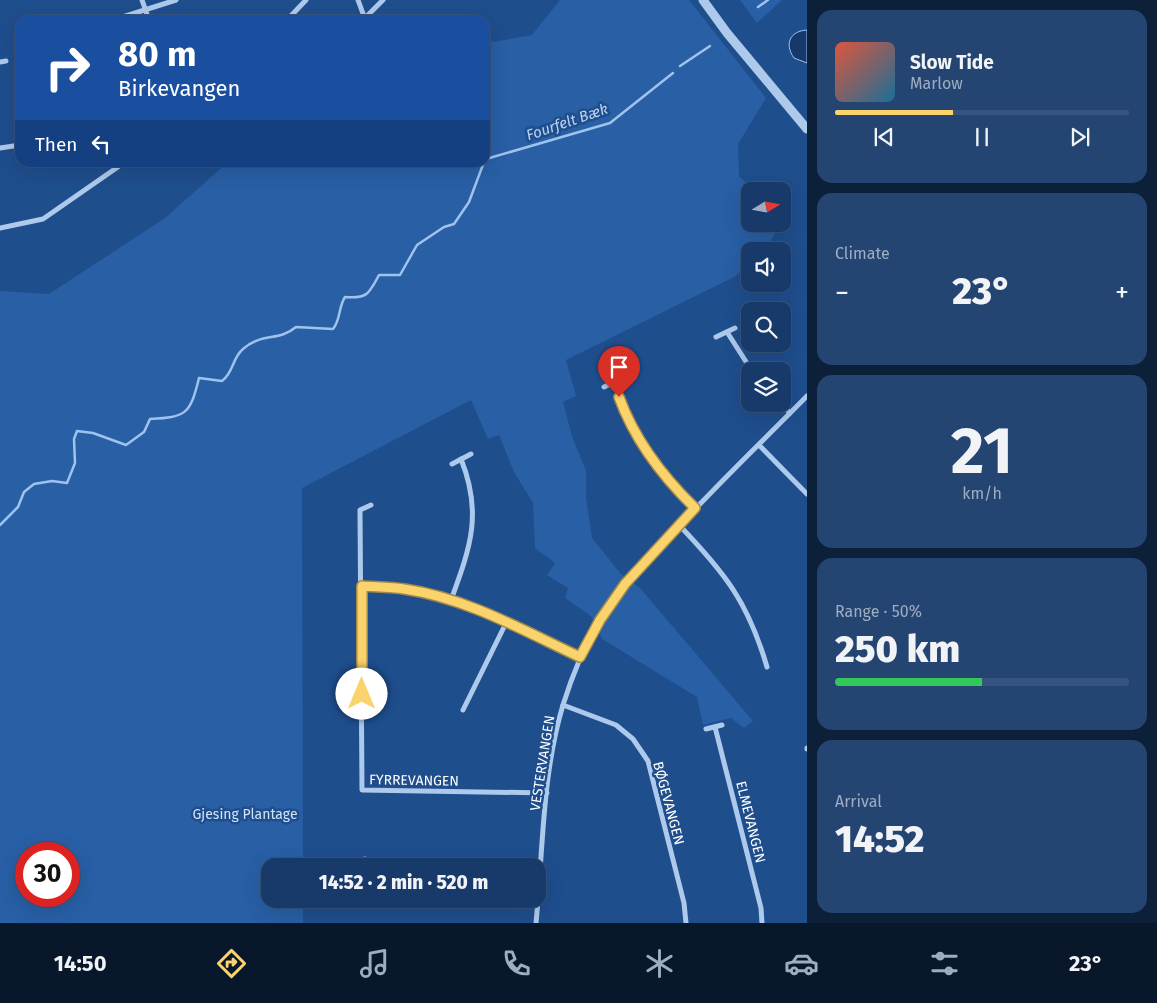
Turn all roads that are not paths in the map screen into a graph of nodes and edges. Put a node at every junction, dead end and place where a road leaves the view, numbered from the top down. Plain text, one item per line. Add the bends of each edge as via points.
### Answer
1 (142, 0) edge
2 (176, 0) edge
3 (306, 0) edge
4 (358, 0) edge
5 (383, 0) edge
6 (703, 0) edge
7 (145, 10) junction
8 (128, 15) edge
9 (146, 15) edge
10 (292, 15) edge
11 (363, 15) edge
12 (368, 15) edge
13 (807, 129) edge
14 (15, 146) edge
15 (0, 148) edge
16 (118, 167) edge
17 (0, 228) edge
18 (735, 328) dead end
19 (727, 332) junction
20 (716, 337) dead end
21 (746, 362) edge
22 (624, 378) dead end
23 (614, 382) junction
24 (604, 387) dead end
25 (807, 396) edge
26 (790, 414) joint
27 (759, 445) junction
28 (471, 454) dead end
29 (461, 459) junction
30 (452, 464) dead end
31 (807, 494) edge
32 (370, 505) dead end
33 (695, 508) junction
34 (679, 525) junction
35 (362, 586) junction
36 (451, 600) junction
37 (506, 622) junction
38 (580, 657) junction
39 (767, 667) dead end
40 (564, 705) junction
41 (463, 710) dead end
42 (722, 725) dead end
43 (715, 727) junction
44 (706, 729) dead end
45 (547, 792) junction
46 (541, 858) edge
47 (537, 908) edge
48 (536, 923) edge
49 (686, 923) edge
50 (762, 923) edge

1 - 7 street
2 - 7 street
3 - 10 street
4 - 11 street
5 - 12 street
6 - 13 street via 727,34
7 - 8 street
7 - 9 street
14 - 15 street
16 - 17 street via 44,219
18 - 19 street
19 - 20 street
19 - 21 street
22 - 23 street
23 - 24 street
23 - 33 street via 638,438 654,464
25 - 26 street, VESTERVANGEN
26 - 27 street, VESTERVANGEN
27 - 31 street
27 - 33 street, VESTERVANGEN
28 - 29 street
29 - 30 street
29 - 36 street via 468,478 474,518 466,557
32 - 35 street, FYRREVANGEN via 360,510
33 - 34 street, VESTERVANGEN
34 - 38 street, VESTERVANGEN via 625,584
34 - 39 street via 716,564 734,590 757,636
35 - 36 street via 405,589
35 - 45 street, FYRREVANGEN via 362,790
36 - 37 street
37 - 38 street
37 - 41 street
38 - 40 street, VESTERVANGEN
40 - 45 street, VESTERVANGEN
40 - 49 street, BØGEVANGEN via 616,725 633,739 648,761 684,903
42 - 43 street
43 - 44 street
43 - 50 street, ELMEVANGEN via 761,908
45 - 46 street, VESTERVANGEN
47 - 48 street, VESTERVANGEN

